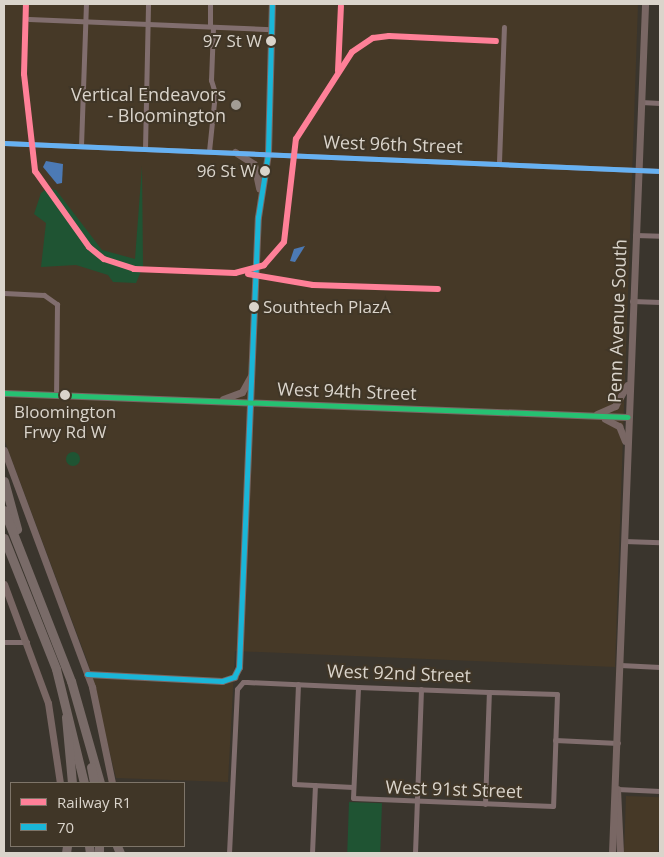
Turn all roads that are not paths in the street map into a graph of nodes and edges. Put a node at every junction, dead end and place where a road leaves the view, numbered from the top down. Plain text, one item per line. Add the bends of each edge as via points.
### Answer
1 (86, 4) edge
2 (148, 4) edge
3 (210, 4) edge
4 (272, 4) edge
5 (645, 4) edge
6 (29, 19) dead end
7 (86, 21) junction
8 (148, 24) junction
9 (211, 26) junction
10 (504, 27) dead end
11 (272, 29) junction
12 (641, 102) junction
13 (660, 103) edge
14 (4, 143) edge
15 (81, 146) junction
16 (145, 149) junction
17 (209, 151) junction
18 (235, 152) junction
19 (268, 153) junction
20 (499, 162) junction
21 (638, 169) junction
22 (660, 171) edge
23 (260, 197) junction
24 (634, 235) junction
25 (660, 236) edge
26 (4, 293) edge
27 (632, 301) junction
28 (660, 302) edge
29 (252, 373) junction
30 (629, 377) junction
31 (4, 393) edge
32 (56, 395) junction
33 (214, 401) junction
34 (251, 403) junction
35 (592, 416) junction
36 (628, 417) junction
37 (4, 450) edge
38 (627, 450) junction
39 (4, 482) edge
40 (4, 510) edge
41 (4, 538) edge
42 (624, 540) junction
43 (660, 542) edge
44 (27, 568) junction
45 (4, 584) edge
46 (4, 642) edge
47 (27, 642) junction
48 (620, 665) junction
49 (660, 667) edge
50 (87, 674) junction
51 (298, 684) junction
52 (358, 686) junction
53 (421, 689) junction
54 (64, 692) junction
55 (489, 692) junction
56 (83, 720) junction
57 (555, 740) junction
58 (618, 742) junction
59 (60, 782) edge
60 (72, 782) edge
61 (84, 782) edge
62 (94, 782) edge
63 (100, 782) edge
64 (112, 782) edge
65 (315, 785) junction
66 (353, 787) junction
67 (617, 789) junction
68 (660, 791) edge
69 (417, 801) junction
70 (485, 804) junction
71 (229, 853) edge
72 (312, 853) edge
73 (415, 853) edge
74 (612, 853) edge
75 (620, 853) edge

1 - 7 street
2 - 8 street
3 - 9 street
4 - 11 street
5 - 12 street, Penn Avenue South
6 - 7 street
7 - 8 street
7 - 15 street
8 - 9 street
8 - 16 street
9 - 11 street
9 - 17 street via 211,80 215,93
10 - 20 street
11 - 19 street
12 - 13 street
12 - 21 street, Penn Avenue South
14 - 15 street, West 96th Street
15 - 16 street, West 96th Street
16 - 17 street, West 96th Street
17 - 18 street, West 96th Street
18 - 19 street, West 96th Street
18 - 23 street via 254,164
19 - 20 street, West 96th Street
19 - 23 street
20 - 21 street, West 96th Street
21 - 22 street, West 96th Street
21 - 24 street, Penn Avenue South
23 - 29 street
24 - 25 street
24 - 27 street, Penn Avenue South
26 - 32 street via 44,295 57,304
27 - 28 street
27 - 30 street, Penn Avenue South
29 - 33 street via 242,392
29 - 34 street
30 - 35 street via 615,406
30 - 36 street, Penn Avenue South
31 - 32 street, West 94th Street
32 - 33 street, West 94th Street
33 - 34 street, West 94th Street
34 - 35 street, West 94th Street
34 - 50 street via 239,667 234,678 222,681
35 - 36 street, West 94th Street
35 - 38 street via 618,425
36 - 38 street, Penn Avenue South
37 - 50 street
38 - 42 street, Penn Avenue South
39 - 44 highway
40 - 44 highway
41 - 54 highway
42 - 43 street
42 - 48 street, Penn Avenue South
44 - 56 highway
45 - 47 street
46 - 47 street
47 - 59 street via 50,710
48 - 49 street
48 - 58 street, Penn Avenue South
50 - 64 street
51 - 52 street, West 92nd Street
51 - 65 street via 294,784
51 - 71 street, West 92nd Street via 240,684
52 - 53 street, West 92nd Street
52 - 66 street
53 - 55 street, West 92nd Street
53 - 69 street
54 - 60 highway
54 - 61 highway
55 - 57 street, West 92nd Street via 557,694
55 - 70 street
56 - 62 highway
56 - 63 highway
57 - 58 street
57 - 70 street, West 91st Street via 553,806
58 - 67 street, Penn Avenue South
65 - 66 street
65 - 72 street
66 - 69 street, West 91st Street via 353,798
67 - 68 street
67 - 74 street, Penn Avenue South
67 - 75 street, Penn Avenue South
69 - 70 street, West 91st Street
69 - 73 street

